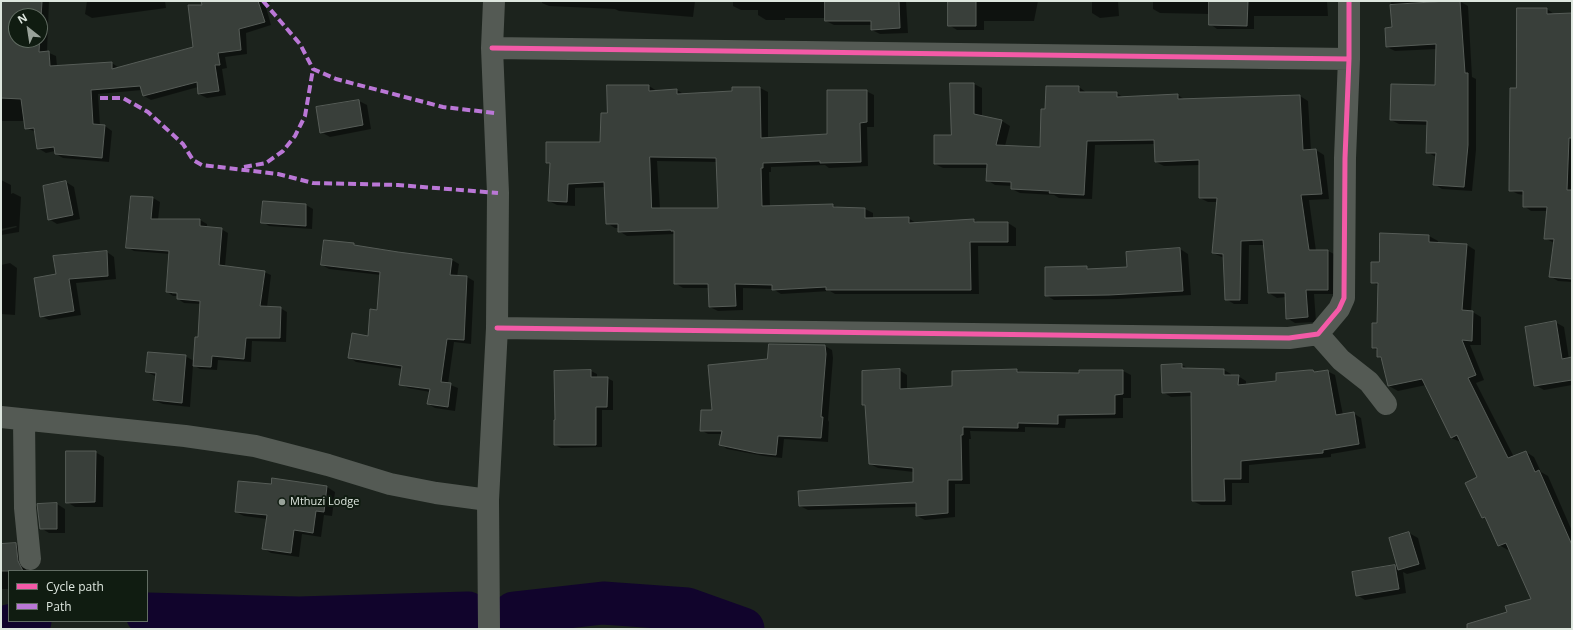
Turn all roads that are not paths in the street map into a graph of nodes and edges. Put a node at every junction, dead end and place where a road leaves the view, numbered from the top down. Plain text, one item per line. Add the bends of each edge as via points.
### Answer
1 (494, 1) edge
2 (1349, 1) edge
3 (492, 48) junction
4 (1349, 59) junction
5 (497, 328) junction
6 (1318, 334) junction
7 (1386, 404) dead end
8 (1, 418) edge
9 (24, 420) junction
10 (488, 500) junction
11 (30, 559) dead end
12 (489, 629) edge

1 - 3 street
2 - 4 street
3 - 4 street
3 - 5 street via 498,193
4 - 6 street via 1344,298 1339,309
5 - 6 street via 1289,338
5 - 10 street
6 - 7 street via 1341,360 1369,382
8 - 9 street
9 - 10 street via 185,436 255,446 328,464 390,484
9 - 11 street via 25,508
10 - 12 street

